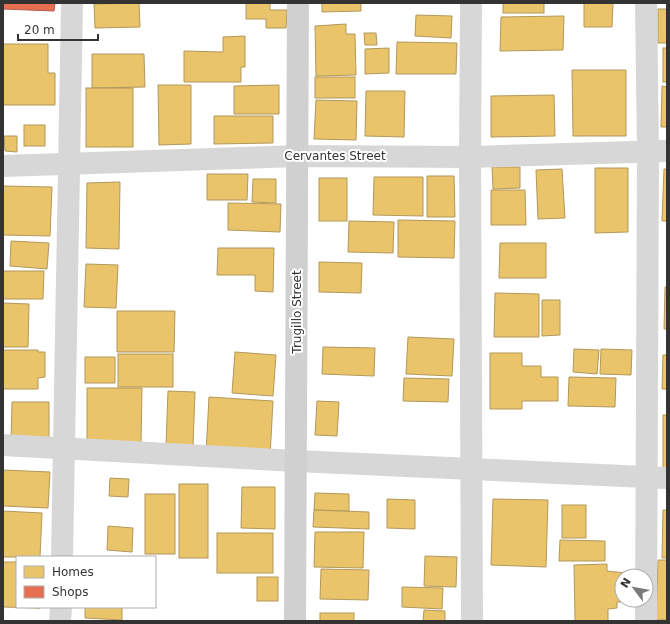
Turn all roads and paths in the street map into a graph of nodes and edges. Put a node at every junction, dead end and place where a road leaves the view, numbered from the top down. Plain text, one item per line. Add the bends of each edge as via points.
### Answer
1 (72, 3) edge
2 (298, 3) edge
3 (471, 3) edge
4 (646, 3) edge
5 (657, 151) edge
6 (298, 156) junction
7 (470, 157) junction
8 (68, 164) junction
9 (3, 166) edge
10 (3, 445) edge
11 (64, 449) junction
12 (297, 461) junction
13 (472, 470) junction
14 (656, 477) edge
15 (62, 556) edge
16 (61, 608) edge
17 (60, 621) edge
18 (295, 621) edge
19 (472, 621) edge
20 (646, 621) edge

1 - 8 street
2 - 6 street, Trugillo Street
3 - 7 street
4 - 5 street
5 - 7 street, Cervantes Street
5 - 14 street
6 - 7 street, Cervantes Street
6 - 8 street, Cervantes Street
6 - 12 street, Trugillo Street
7 - 13 street
8 - 9 street, Cervantes Street
8 - 11 street
10 - 11 street
11 - 12 street
11 - 15 street
12 - 13 street
12 - 18 street, Trugillo Street
13 - 14 street
13 - 19 street
14 - 20 street
16 - 17 street

